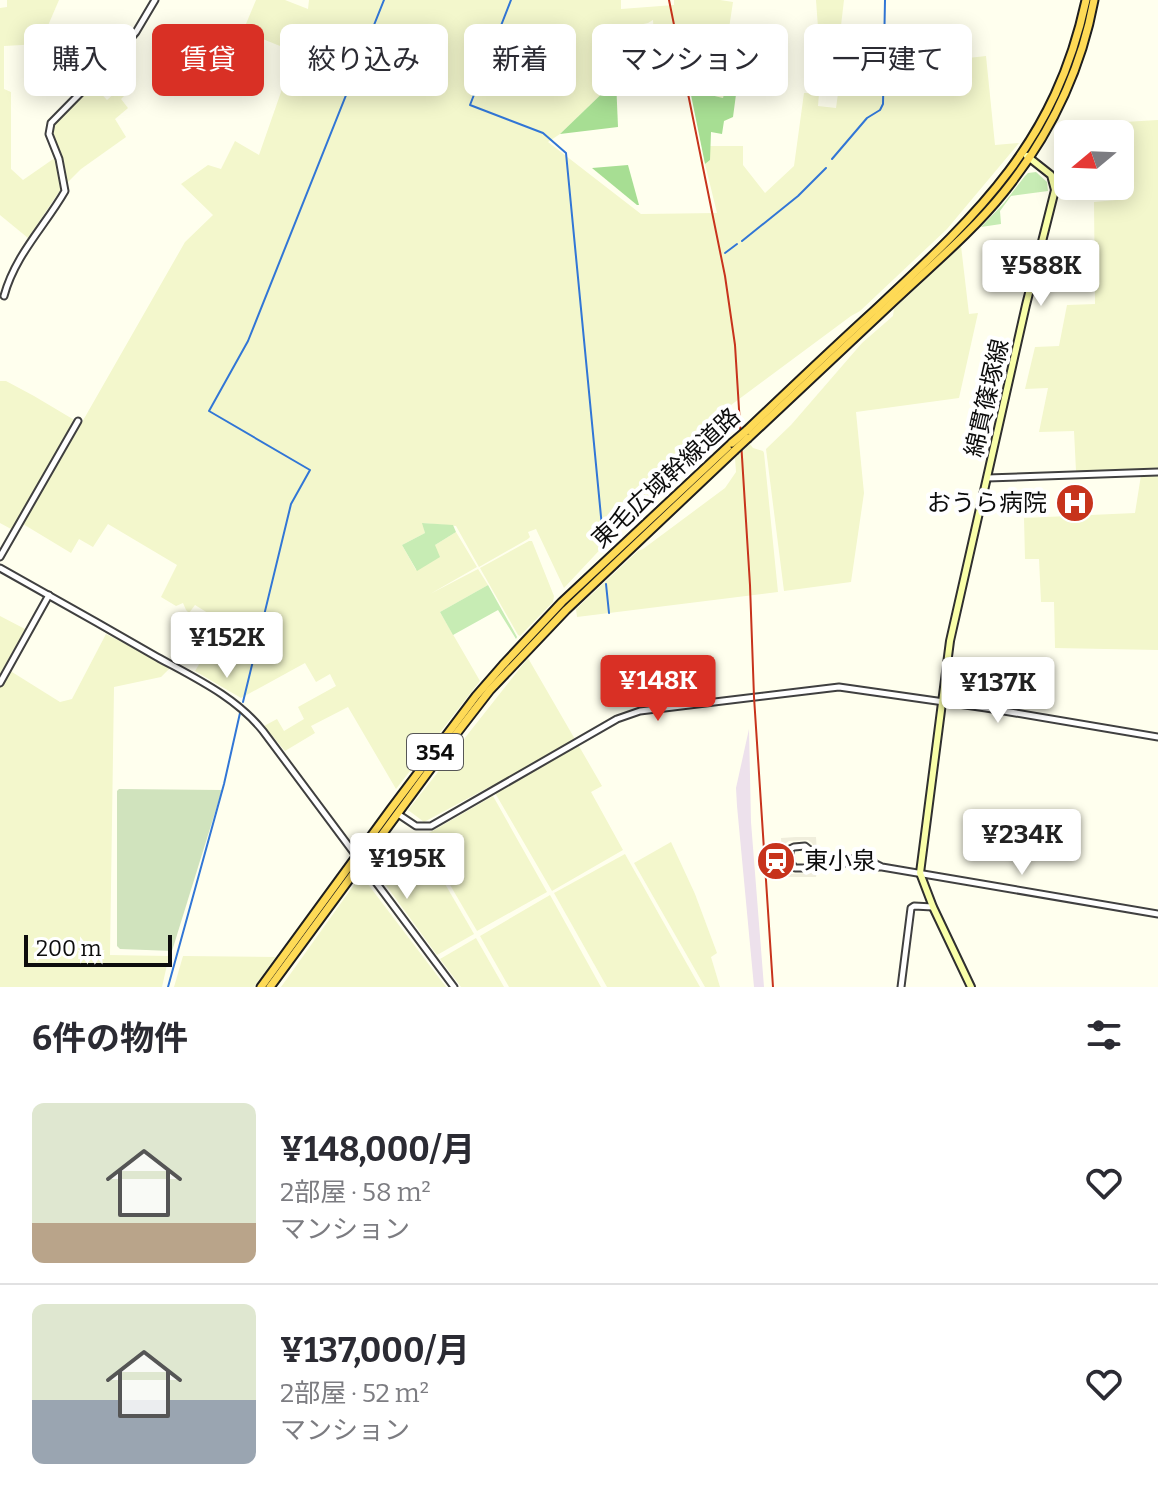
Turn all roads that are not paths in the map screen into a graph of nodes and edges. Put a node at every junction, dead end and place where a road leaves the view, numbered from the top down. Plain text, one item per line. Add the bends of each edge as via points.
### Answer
1 (155, 0) edge
2 (1086, 0) edge
3 (1094, 0) edge
4 (1026, 155) junction
5 (4, 296) dead end
6 (78, 421) dead end
7 (733, 447) junction
8 (1158, 472) edge
9 (987, 478) junction
10 (0, 557) edge
11 (0, 568) edge
12 (49, 595) junction
13 (0, 683) edge
14 (944, 702) junction
15 (1158, 737) edge
16 (398, 814) junction
17 (359, 860) junction
18 (882, 867) junction
19 (920, 873) junction
20 (933, 907) junction
21 (1158, 914) edge
22 (261, 987) edge
23 (270, 987) edge
24 (454, 987) edge
25 (901, 987) edge
26 (971, 987) edge

1 - 5 street via 110,63 51,123 49,134 65,191 29,242
2 - 4 highway, 東毛広域幹線道路 / 354 via 1061,82
3 - 4 highway, 東毛広域幹線道路 / 354 via 1070,82 1050,124
4 - 7 highway, 東毛広域幹線道路 / 354, bridge via 1003,193 974,225
4 - 9 main road, 綿貫篠塚線 via 1051,175 1055,190
6 - 10 street
7 - 16 highway, 東毛広域幹線道路 / 354 via 490,690
7 - 17 highway, 東毛広域幹線道路 / 354 via 562,602 513,654 476,696
8 - 9 street
9 - 14 main road, 綿貫篠塚線 via 950,641
11 - 12 street
12 - 13 street
12 - 17 street via 247,712
14 - 15 street
14 - 16 street via 839,687 640,711 617,719 431,826 419,827
14 - 19 main road, 綿貫篠塚線
16 - 17 highway, 東毛広域幹線道路 / 354
17 - 22 highway, 東毛広域幹線道路 / 354
17 - 23 highway, 東毛広域幹線道路 / 354
17 - 24 street
18 - 18 street via 818,859 806,868 795,868 790,849 805,846 815,854
18 - 19 street
19 - 20 main road, 綿貫篠塚線
19 - 21 street
20 - 25 street via 911,908
20 - 26 main road, 綿貫篠塚線

